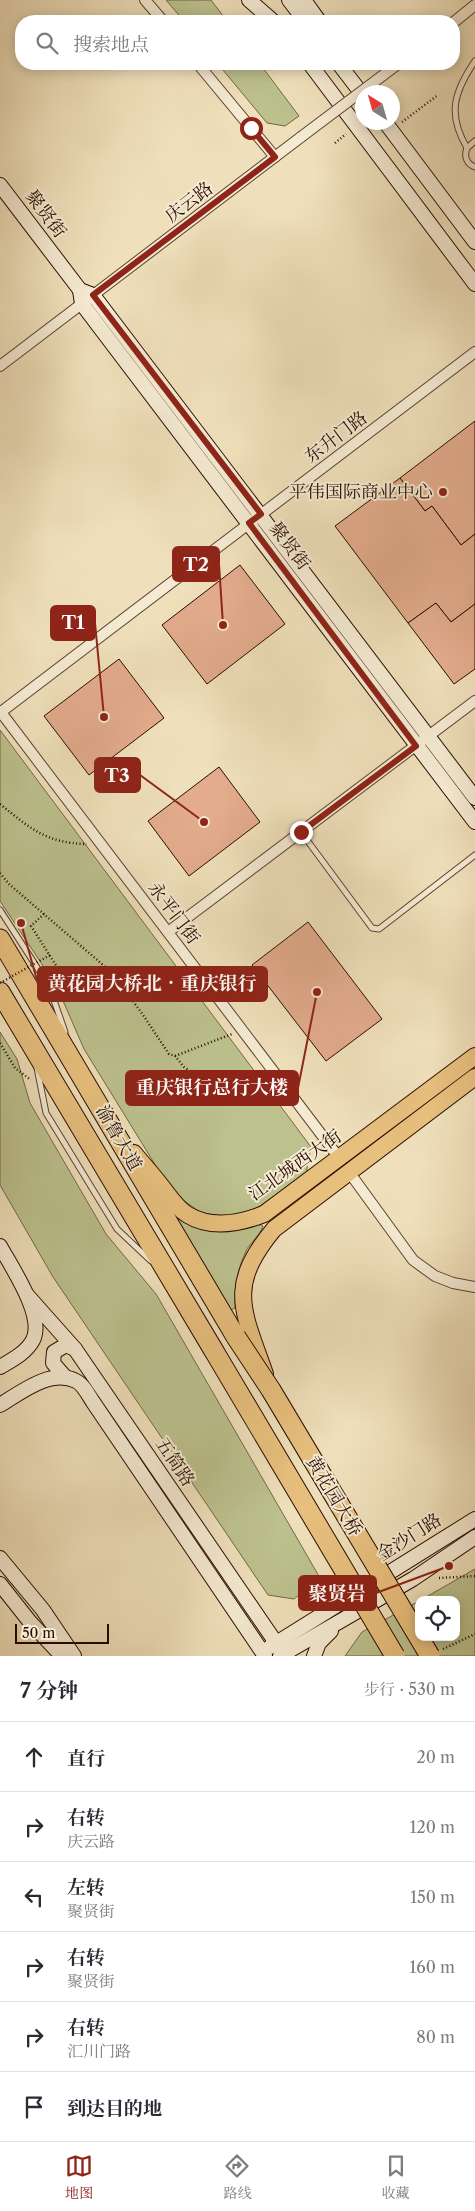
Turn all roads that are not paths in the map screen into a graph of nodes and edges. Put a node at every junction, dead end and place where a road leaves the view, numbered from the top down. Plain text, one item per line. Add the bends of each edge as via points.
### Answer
1 (145, 0) edge
2 (249, 0) edge
3 (263, 0) edge
4 (289, 0) edge
5 (304, 0) edge
6 (473, 4) edge
7 (158, 15) edge
8 (266, 15) edge
9 (274, 15) edge
10 (300, 15) edge
11 (314, 15) edge
12 (460, 16) edge
13 (475, 61) edge
14 (203, 70) edge
15 (314, 70) edge
16 (344, 70) edge
17 (351, 70) edge
18 (390, 70) edge
19 (355, 85) edge
20 (361, 85) edge
21 (395, 130) edge
22 (475, 141) edge
23 (467, 148) junction
24 (275, 157) junction
25 (475, 167) edge
26 (0, 185) edge
27 (475, 242) edge
28 (475, 284) edge
29 (80, 290) junction
30 (93, 295) junction
31 (82, 304) junction
32 (475, 352) edge
33 (0, 366) edge
34 (261, 514) junction
35 (249, 523) junction
36 (475, 701) edge
37 (0, 711) edge
38 (428, 736) junction
39 (416, 746) junction
40 (475, 798) edge
41 (475, 822) edge
42 (301, 832) junction
43 (475, 855) edge
44 (0, 910) edge
45 (168, 932) junction
46 (0, 939) edge
47 (0, 992) edge
48 (33, 1047) junction
49 (475, 1056) edge
50 (77, 1066) junction
51 (475, 1077) edge
52 (116, 1134) junction
53 (344, 1165) junction
54 (0, 1246) edge
55 (173, 1281) junction
56 (475, 1288) edge
57 (26, 1295) junction
58 (243, 1334) junction
59 (75, 1349) junction
60 (214, 1351) joint
61 (0, 1368) edge
62 (66, 1378) junction
63 (0, 1405) edge
64 (475, 1519) edge
65 (475, 1537) edge
66 (0, 1558) edge
67 (0, 1584) edge
68 (346, 1617) junction
69 (276, 1642) junction
70 (432, 1654) edge
71 (262, 1655) edge
72 (283, 1655) edge
73 (62, 1656) edge
74 (74, 1656) edge
75 (314, 1656) edge
76 (395, 1656) edge

1 - 7 street
2 - 8 street
3 - 9 street
4 - 10 street
5 - 11 street
6 - 12 street
13 - 23 lane via 457,92 454,109 456,125
14 - 24 street
15 - 28 street
16 - 19 street
17 - 20 street
18 - 24 street, 庆云路, bridge
21 - 27 street
22 - 23 lane
23 - 25 lane via 466,160
24 - 30 street, 庆云路
26 - 29 street, 聚贤街
29 - 30 street
29 - 31 street, 聚贤街
30 - 31 street, 庆云路
30 - 34 street, 聚贤街
31 - 33 street, 庆云路
31 - 35 street, 聚贤街
32 - 34 street, 东升门路
34 - 35 street, 东升门路
34 - 38 street, 聚贤街
35 - 37 street, 东升门路
35 - 39 street, 聚贤街
36 - 38 street
37 - 45 street, 永平门街
38 - 39 street
38 - 40 street, 聚贤街
39 - 41 street, 聚贤街
39 - 42 street
42 - 43 lane via 372,928 379,929
42 - 45 street
44 - 50 lane via 49,986
45 - 53 street, 永平门街
46 - 50 highway, 渝鲁大道
47 - 48 highway, 渝鲁大道
48 - 55 highway, 渝鲁大道
48 - 55 lane via 46,1113 116,1229
49 - 53 main road, 江北城西大街
50 - 52 highway, 渝鲁大道
51 - 53 main road, 江北城西大街
52 - 53 main road, 江北城西大街 via 173,1201 188,1215 206,1222 228,1224 264,1214
52 - 58 highway, 渝鲁大道
53 - 56 street, 永平门街 via 413,1260 435,1276
53 - 58 main road, 江北城西大街 via 274,1229 257,1250 243,1286
54 - 57 street, 五简路
55 - 60 highway, 渝鲁大道
57 - 59 street, 五简路
57 - 61 street, 五简路 via 36,1320 36,1331 23,1351
58 - 70 highway, 黄花园大桥, bridge via 271,1390
59 - 62 street via 66,1346 54,1352 54,1363
59 - 69 street, 五简路
60 - 76 highway, 黄花园大桥, bridge
62 - 63 street via 42,1382
62 - 71 street, 五简路 via 77,1381 93,1402
64 - 69 street, 金沙门路
65 - 68 street, 金沙门路 via 413,1579
66 - 74 street via 43,1610
67 - 73 street
68 - 72 street, 金沙门路
68 - 75 street via 319,1643
69 - 71 street, 金沙门路
69 - 72 street, 五简路

